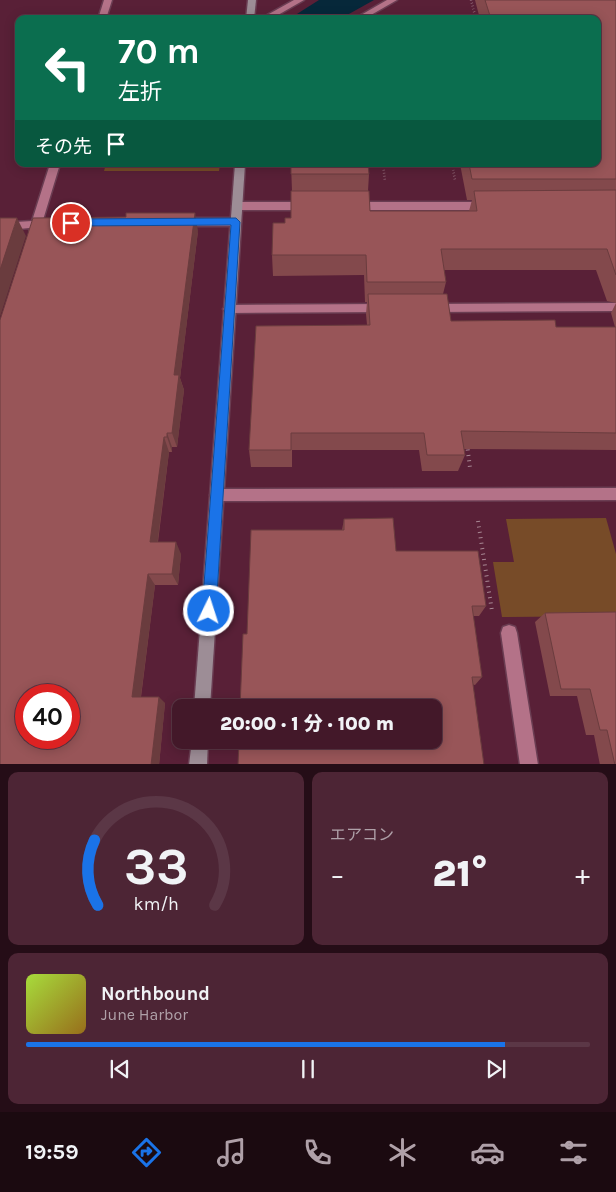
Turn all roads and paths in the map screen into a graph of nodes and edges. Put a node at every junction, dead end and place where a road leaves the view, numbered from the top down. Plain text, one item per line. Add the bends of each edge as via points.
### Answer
1 (108, 0) edge
2 (252, 0) edge
3 (300, 0) edge
4 (393, 0) edge
5 (471, 0) edge
6 (103, 15) edge
7 (250, 15) edge
8 (272, 15) edge
9 (365, 15) edge
10 (475, 15) edge
11 (55, 167) edge
12 (240, 167) edge
13 (384, 167) edge
14 (375, 183) dead end
15 (237, 206) junction
16 (319, 206) edge
17 (339, 206) edge
18 (497, 206) edge
19 (168, 222) edge
20 (236, 222) junction
21 (63, 223) edge
22 (36, 224) junction
23 (0, 227) edge
24 (30, 242) edge
25 (616, 307) edge
26 (398, 308) edge
27 (418, 308) edge
28 (229, 309) junction
29 (616, 494) edge
30 (217, 495) junction
31 (509, 633) dead end
32 (203, 699) edge
33 (199, 749) edge
34 (198, 764) edge
35 (529, 764) edge

1 - 6 street
2 - 7 street
3 - 8 street
4 - 9 street
5 - 10 path
11 - 22 street
12 - 15 street
13 - 14 path via 385,183
15 - 16 street
15 - 20 street
17 - 18 street
19 - 20 street
20 - 28 street
21 - 22 street
22 - 23 street
22 - 24 street
25 - 27 street
26 - 28 street
28 - 30 street
29 - 30 street
30 - 32 street
31 - 35 street
33 - 34 street

